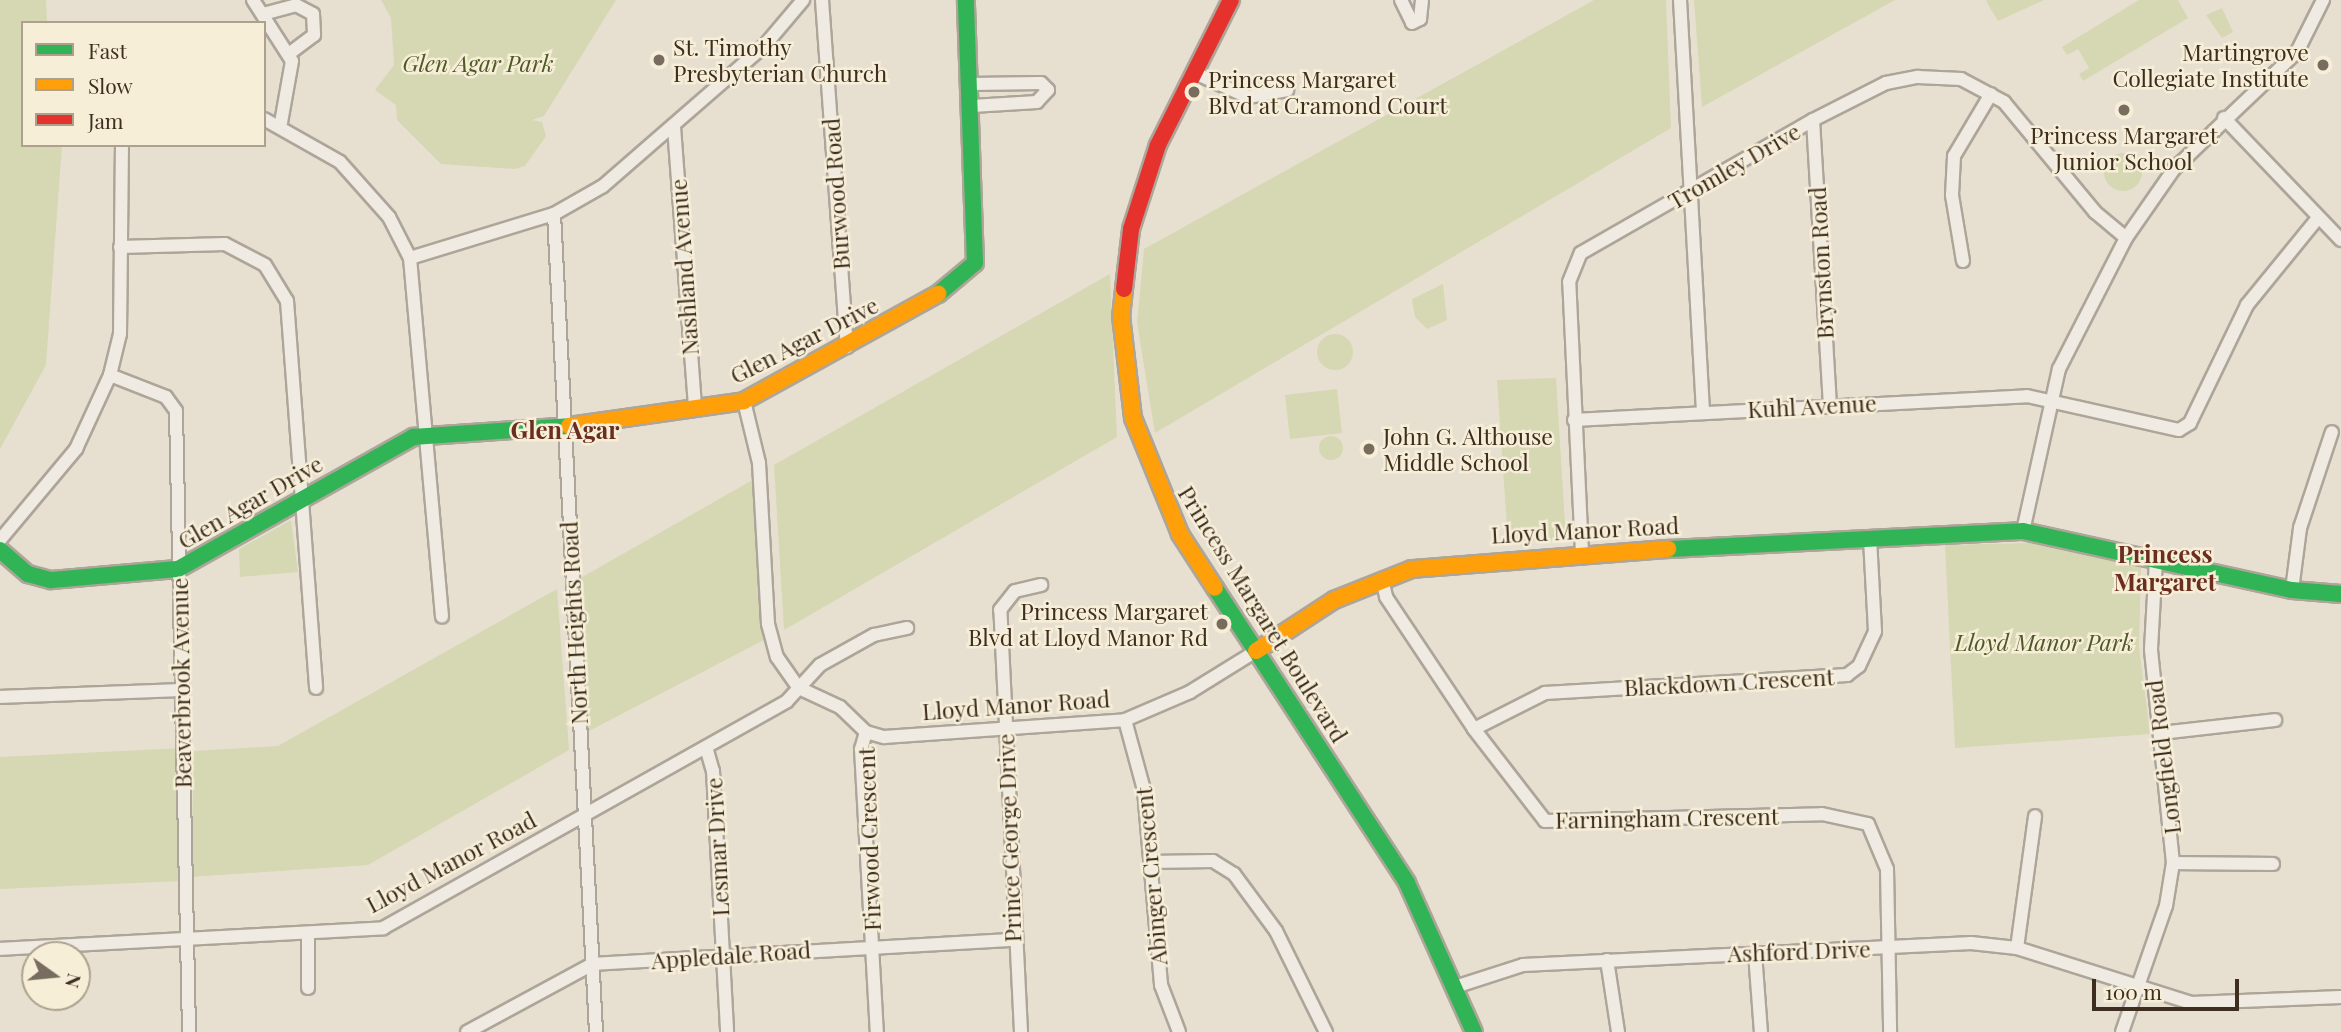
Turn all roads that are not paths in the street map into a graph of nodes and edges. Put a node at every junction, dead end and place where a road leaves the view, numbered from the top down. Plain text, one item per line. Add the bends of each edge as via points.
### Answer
1 (253, 0) edge
2 (803, 0) edge
3 (822, 0) edge
4 (966, 0) edge
5 (1231, 0) edge
6 (1401, 0) edge
7 (1422, 0) edge
8 (1679, 0) edge
9 (2323, 0) edge
10 (263, 14) junction
11 (290, 53) junction
12 (1195, 73) junction
13 (971, 84) junction
14 (1287, 90) dead end
15 (1991, 94) junction
16 (972, 106) junction
17 (266, 118) edge
18 (2224, 118) junction
19 (1813, 120) junction
20 (281, 122) junction
21 (674, 127) junction
22 (122, 147) edge
23 (1693, 189) junction
24 (554, 214) junction
25 (2318, 218) junction
26 (2126, 237) junction
27 (2341, 240) edge
28 (120, 247) junction
29 (410, 258) junction
30 (1963, 261) dead end
31 (847, 346) junction
32 (110, 375) junction
33 (2050, 400) junction
34 (744, 401) junction
35 (1830, 405) junction
36 (695, 407) junction
37 (1703, 411) junction
38 (1574, 420) junction
39 (563, 427) junction
40 (2332, 432) dead end
41 (428, 434) junction
42 (303, 497) junction
43 (2023, 531) junction
44 (1870, 539) junction
45 (0, 540) edge
46 (0, 550) edge
47 (1582, 553) junction
48 (2157, 559) junction
49 (178, 569) junction
50 (1382, 579) junction
51 (1041, 585) dead end
52 (2292, 590) junction
53 (2341, 594) edge
54 (442, 617) dead end
55 (907, 628) dead end
56 (1256, 651) junction
57 (316, 688) dead end
58 (799, 688) junction
59 (183, 690) junction
60 (0, 697) edge
61 (1125, 720) junction
62 (2275, 720) dead end
63 (1474, 729) junction
64 (1005, 730) junction
65 (866, 732) junction
66 (2160, 733) junction
67 (706, 747) junction
68 (583, 790) junction
69 (605, 804) junction
70 (585, 816) junction
71 (2035, 816) dead end
72 (1150, 862) junction
73 (2173, 863) junction
74 (2273, 864) dead end
75 (308, 936) junction
76 (1012, 940) junction
77 (186, 941) junction
78 (873, 946) junction
79 (1887, 948) junction
80 (2017, 948) junction
81 (0, 949) edge
82 (1755, 953) junction
83 (723, 956) junction
84 (1607, 960) junction
85 (593, 964) junction
86 (1458, 986) junction
87 (307, 988) dead end
88 (2138, 988) junction
89 (2341, 997) edge
90 (189, 1032) edge
91 (467, 1032) edge
92 (596, 1032) edge
93 (726, 1032) edge
94 (877, 1032) edge
95 (1021, 1032) edge
96 (1179, 1032) edge
97 (1326, 1032) edge
98 (1474, 1032) edge
99 (1618, 1032) edge
100 (1762, 1032) edge
101 (1890, 1032) edge
102 (2122, 1032) edge

1 - 10 street
2 - 21 street via 765,45
3 - 31 street, Burwood Road
4 - 13 street, Glen Agar Drive
5 - 12 street, Princess Margaret Boulevard
6 - 7 street via 1412,23 1420,19
8 - 23 street
9 - 18 street via 2297,52
10 - 11 street
10 - 11 street via 296,5 313,14 314,36
11 - 20 street
12 - 14 street via 1248,97
12 - 56 street, Princess Margaret Boulevard via 1136,208 1122,284 1123,357 1141,448 1160,495
13 - 16 street, Glen Agar Drive
13 - 16 street via 1041,83 1048,90 1037,102
15 - 19 street, Tromley Drive via 1961,79 1905,78
15 - 26 street, Tromley Drive via 2095,212
15 - 30 street via 1954,156 1952,195
16 - 31 street, Glen Agar Drive via 975,263 960,281
17 - 20 street
18 - 25 street
18 - 26 street via 2174,169
19 - 23 street, Tromley Drive
19 - 35 street, Brynston Road
20 - 29 street via 340,162 389,217
21 - 24 street via 603,186
21 - 36 street, Nashland Avenue
22 - 28 street
23 - 37 street
23 - 38 street, Tromley Drive via 1581,253 1572,266
24 - 29 street
24 - 39 street, North Heights Road
25 - 27 street
25 - 33 street, Kuhl Avenue via 2247,305 2185,429
26 - 33 street via 2085,311
28 - 32 street via 120,334
28 - 42 street via 225,244 265,265 287,301
29 - 41 street
31 - 34 street, Glen Agar Drive
32 - 45 street via 76,449
32 - 49 street, Beaverbrook Avenue via 166,397 176,411
33 - 35 street, Kuhl Avenue
33 - 43 street
34 - 36 street, Glen Agar Drive
34 - 58 street, Firwood Crescent via 759,463 768,624 782,669
35 - 37 street, Kuhl Avenue
36 - 39 street, Glen Agar Drive
37 - 38 street, Kuhl Avenue
38 - 47 street, Tromley Drive
39 - 41 street, Glen Agar Drive
39 - 68 street, North Heights Road
40 - 52 street via 2300,528
41 - 42 street, Glen Agar Drive
41 - 54 street
42 - 49 street, Glen Agar Drive
42 - 57 street
43 - 44 street, Lloyd Manor Road
43 - 48 street, Lloyd Manor Road
44 - 47 street, Lloyd Manor Road
44 - 63 street, Blackdown Crescent via 1875,631 1859,666 1847,675 1545,693
46 - 49 street, Glen Agar Drive via 28,574 51,580
47 - 50 street, Lloyd Manor Road via 1452,561
48 - 52 street, Lloyd Manor Road
48 - 66 street, Longfield Road via 2151,649
49 - 59 street, Beaverbrook Avenue
50 - 56 street, Lloyd Manor Road
50 - 63 street, Farningham Crescent via 1386,597
51 - 64 street, Prince George Drive via 1015,591 1000,610
52 - 53 street, Lloyd Manor Road
55 - 58 street, Lloyd Manor Road via 874,635 820,665
56 - 61 street, Lloyd Manor Road via 1190,692
56 - 86 street, Princess Margaret Boulevard via 1389,853
58 - 65 street, Firwood Crescent via 840,707
58 - 67 street, Lloyd Manor Road
59 - 60 street
59 - 77 street, Beaverbrook Avenue
61 - 64 street, Lloyd Manor Road
61 - 72 street, Abinger Crescent via 1142,772
62 - 66 street
63 - 79 street, Farningham Crescent via 1545,821 1831,814 1868,824 1887,869
64 - 65 street, Lloyd Manor Road via 884,737
64 - 76 street, Prince George Drive
65 - 78 street, Firwood Crescent via 861,750
66 - 73 street, Longfield Road
67 - 69 street, Lloyd Manor Road
67 - 83 street, Lesmar Drive via 713,771
68 - 69 street
68 - 70 street, North Heights Road
69 - 70 street, Lloyd Manor Road
70 - 75 street, Lloyd Manor Road via 395,923 371,932
70 - 85 street, North Heights Road
71 - 80 street
72 - 96 street, Abinger Crescent via 1161,985
72 - 97 street via 1201,859 1234,873 1276,931
73 - 74 street
73 - 88 street, Longfield Road via 2166,906
75 - 77 street, Lloyd Manor Road
75 - 87 street
76 - 78 street, Appledale Road
76 - 95 street, Prince George Drive
77 - 81 street, Lloyd Manor Road
77 - 90 street, Beaverbrook Avenue
78 - 83 street, Appledale Road
78 - 94 street, Firwood Crescent
79 - 80 street, Ashford Drive via 1971,943
79 - 82 street, Ashford Drive
79 - 101 street, Farningham Crescent
80 - 88 street, Ashford Drive
82 - 84 street, Ashford Drive
82 - 100 street
83 - 85 street, Appledale Road
83 - 93 street, Lesmar Drive
84 - 86 street, Ashford Drive via 1523,965
84 - 99 street
85 - 91 street, Appledale Road
85 - 92 street, North Heights Road
86 - 98 street, Princess Margaret Boulevard
88 - 89 street, Ashford Drive via 2191,1003
88 - 102 street, Longfield Road

